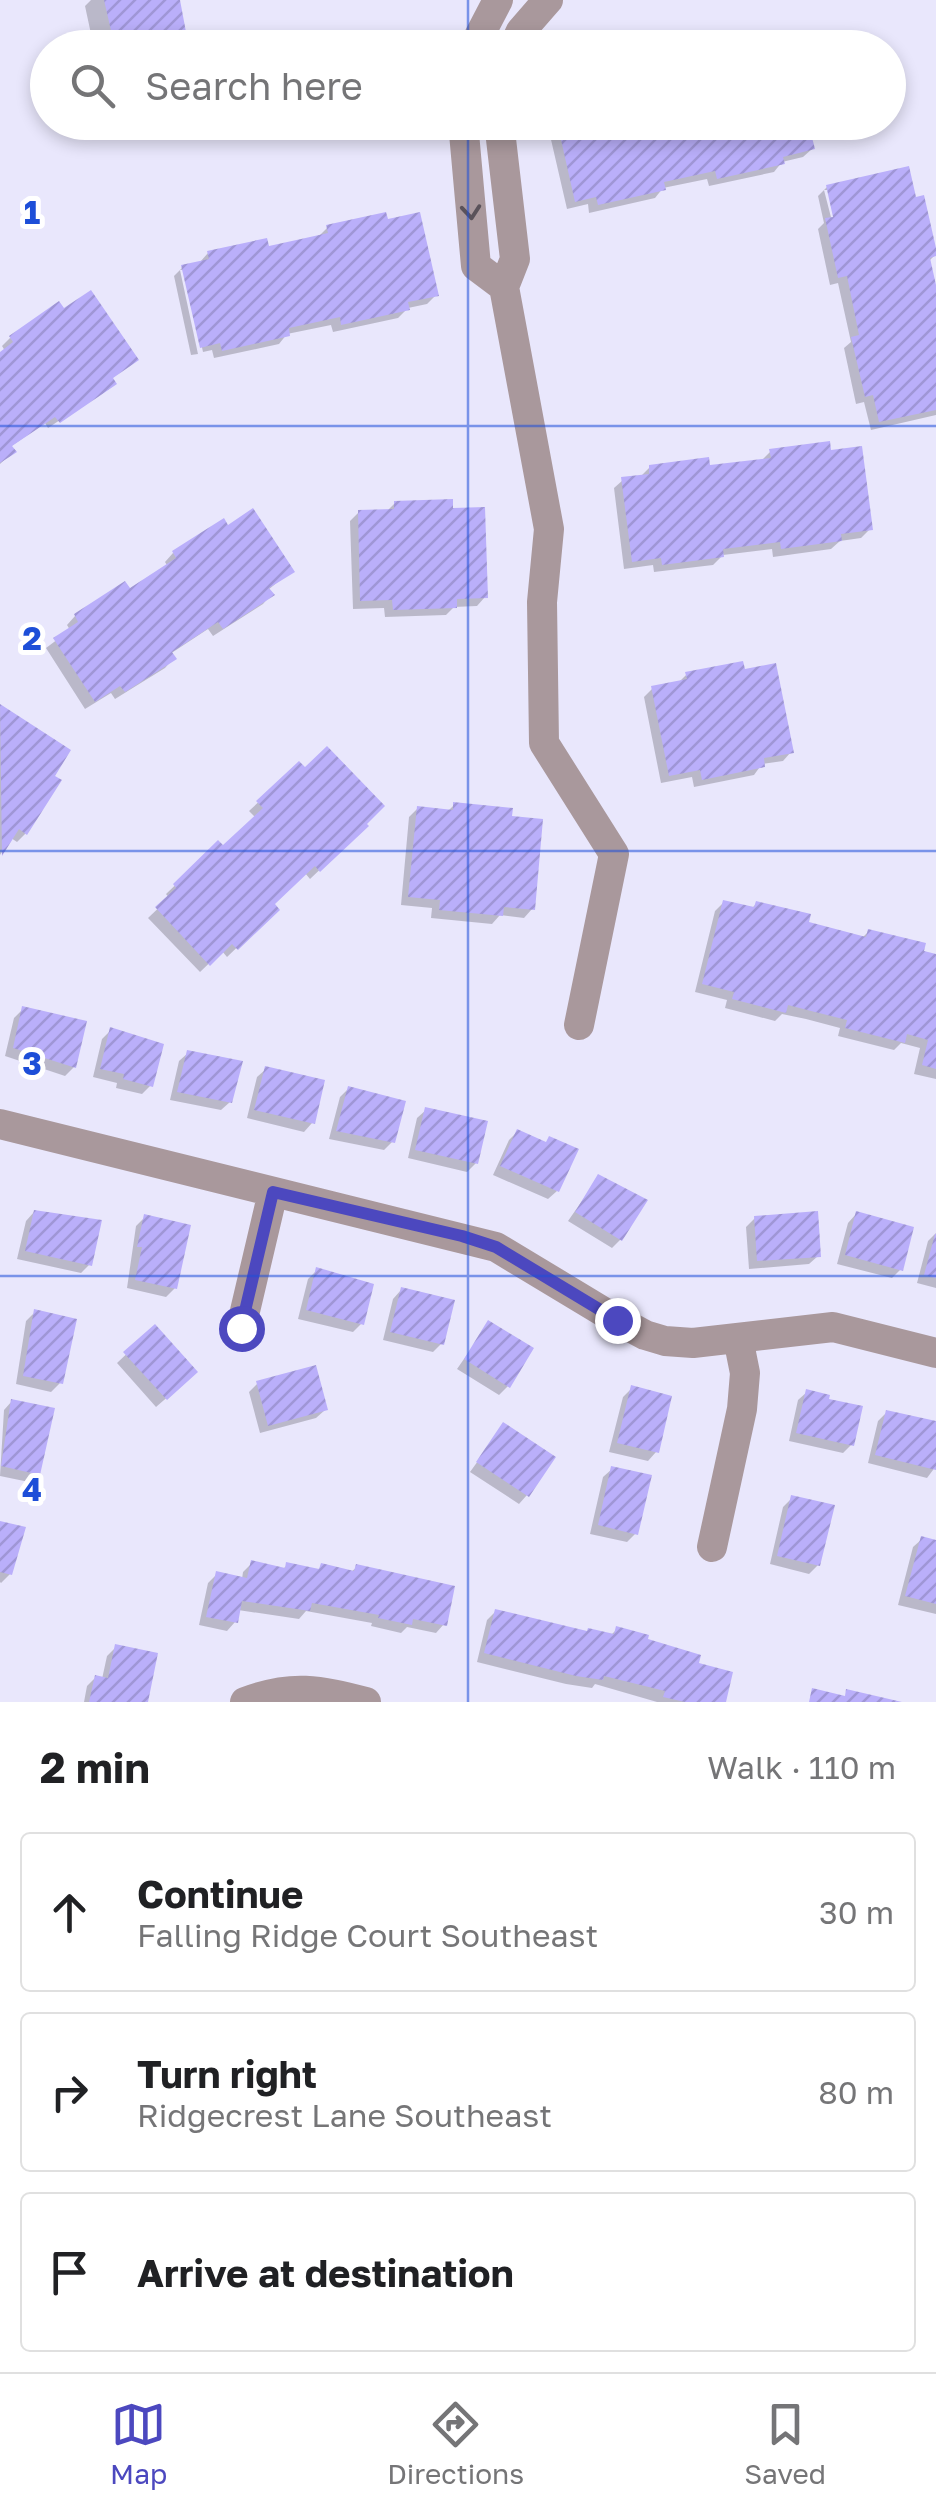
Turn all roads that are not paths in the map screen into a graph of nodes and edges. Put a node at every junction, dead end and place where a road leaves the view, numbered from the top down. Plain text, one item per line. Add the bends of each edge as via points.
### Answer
1 (498, 0) edge
2 (548, 0) edge
3 (482, 30) edge
4 (521, 30) edge
5 (465, 140) edge
6 (501, 140) edge
7 (504, 287) junction
8 (578, 1025) dead end
9 (1, 1127) edge
10 (273, 1192) junction
11 (241, 1328) dead end
12 (738, 1338) junction
13 (936, 1353) edge
14 (712, 1546) dead end
15 (245, 1702) edge
16 (366, 1702) edge

1 - 3 street
2 - 4 street
5 -> 7 street via 476,266
6 - 7 street via 516,258
7 - 8 street via 549,529 542,602 544,742 614,854
9 - 10 street
10 - 11 street
10 - 12 street via 496,1247 645,1336 693,1344
12 - 13 street via 833,1327
12 - 14 street via 746,1374 742,1409
15 - 16 street via 288,1689

